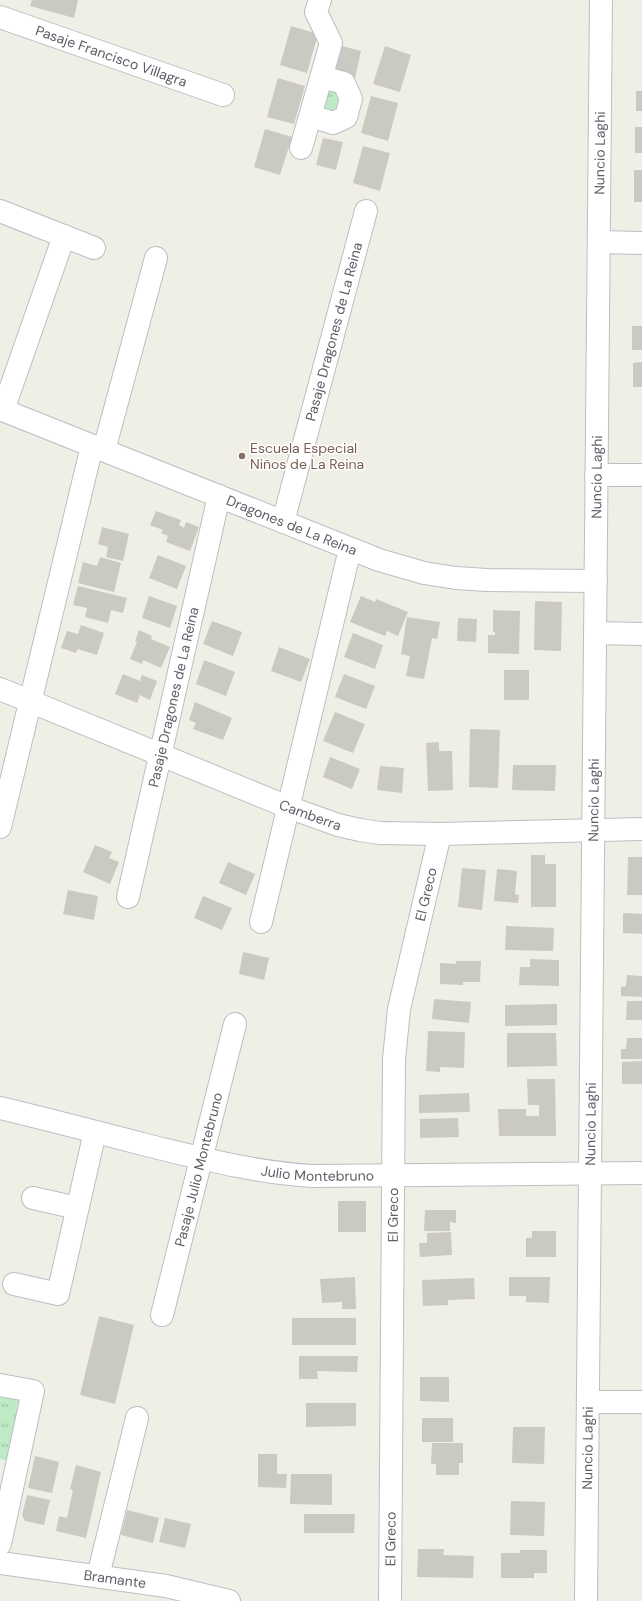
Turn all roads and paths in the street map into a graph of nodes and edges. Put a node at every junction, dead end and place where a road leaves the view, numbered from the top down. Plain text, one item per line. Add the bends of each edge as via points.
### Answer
1 (320, 0) edge
2 (601, 0) edge
3 (0, 17) edge
4 (322, 77) junction
5 (223, 95) dead end
6 (311, 116) junction
7 (301, 148) dead end
8 (0, 211) edge
9 (366, 211) dead end
10 (64, 236) junction
11 (599, 242) junction
12 (642, 242) edge
13 (94, 248) dead end
14 (156, 258) dead end
15 (1, 410) edge
16 (98, 448) junction
17 (596, 475) junction
18 (642, 476) edge
19 (219, 496) junction
20 (283, 522) junction
21 (350, 549) junction
22 (596, 580) junction
23 (595, 633) junction
24 (642, 634) edge
25 (0, 689) edge
26 (30, 701) junction
27 (160, 754) junction
28 (288, 806) junction
29 (0, 827) edge
30 (642, 829) edge
31 (593, 830) junction
32 (440, 834) junction
33 (128, 897) dead end
34 (261, 922) dead end
35 (235, 1024) dead end
36 (0, 1108) edge
37 (95, 1132) junction
38 (201, 1158) junction
39 (642, 1173) edge
40 (590, 1174) junction
41 (393, 1175) junction
42 (33, 1198) dead end
43 (77, 1208) junction
44 (14, 1284) dead end
45 (162, 1315) dead end
46 (0, 1384) edge
47 (588, 1402) junction
48 (642, 1402) edge
49 (137, 1418) dead end
50 (8, 1471) edge
51 (0, 1544) edge
52 (0, 1563) edge
53 (98, 1576) junction
54 (229, 1601) edge
55 (390, 1601) edge
56 (586, 1601) edge

1 - 4 street via 316,12 331,43
2 - 11 street, Nuncio Laghi
3 - 5 street, Pasaje Francisco Villagra
4 - 6 street
4 - 6 street via 344,83 351,99 346,117 333,122
6 - 7 street
8 - 10 street
9 - 20 street, Pasaje Dragones de La Reina
10 - 13 street
10 - 15 street
11 - 12 street
11 - 17 street, Nuncio Laghi
14 - 16 street
15 - 16 street, Dragones de La Reina
16 - 19 street, Dragones de La Reina
16 - 26 street
17 - 18 street
17 - 22 street, Nuncio Laghi
19 - 20 street, Dragones de La Reina
19 - 27 street, Pasaje Dragones de La Reina
20 - 21 street, Dragones de La Reina
21 - 22 street, Dragones de La Reina via 424,574 487,580
21 - 28 street
22 - 23 street, Nuncio Laghi
23 - 24 street
23 - 31 street, Nuncio Laghi
25 - 26 street, Camberra
26 - 27 street, Camberra
26 - 29 street
27 - 28 street, Camberra
27 - 33 street, Pasaje Dragones de La Reina
28 - 32 street, Camberra via 338,825 360,830
28 - 34 street
30 - 31 street, Camberra
31 - 32 street, Camberra
31 - 40 street, Nuncio Laghi
32 - 41 street, El Greco via 396,1030
35 - 38 street, Pasaje Julio Montebruno
36 - 37 street, Julio Montebruno
37 - 38 street, Julio Montebruno
37 - 43 street
38 - 41 street, Julio Montebruno via 290,1175
38 - 45 street, Pasaje Julio Montebruno
39 - 40 street, Julio Montebruno
40 - 41 street, Julio Montebruno
40 - 47 street, Nuncio Laghi
41 - 55 street, El Greco
42 - 43 street
43 - 44 street via 58,1294
46 - 50 street via 33,1392
47 - 48 street
47 - 56 street, Nuncio Laghi
49 - 53 street
50 - 51 street
52 - 53 street, Bramante
53 - 54 street, Bramante via 166,1586

